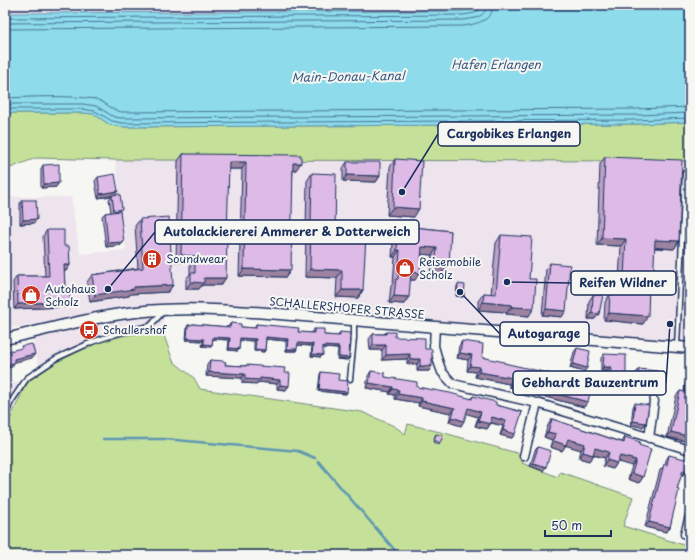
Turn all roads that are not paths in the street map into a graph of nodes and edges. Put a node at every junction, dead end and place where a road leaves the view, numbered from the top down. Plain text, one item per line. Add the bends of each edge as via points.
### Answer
1 (686, 173) dead end
2 (164, 310) junction
3 (354, 320) junction
4 (435, 327) junction
5 (5, 339) edge
6 (677, 347) junction
7 (690, 348) edge
8 (350, 379) dead end
9 (654, 401) dead end
10 (537, 403) junction
11 (5, 417) edge
12 (649, 438) junction
13 (690, 450) edge
14 (524, 456) dead end
15 (690, 516) edge
16 (685, 534) dead end

1 - 6 lane
2 - 3 street, SCHALLERSHOFER STRASSE via 228,310
2 - 5 street, SCHALLERSHOFER STRASSE via 118,315
2 - 11 lane via 150,326 92,342 57,358 27,378 11,402
3 - 4 street, SCHALLERSHOFER STRASSE
3 - 8 lane
4 - 6 street, SCHALLERSHOFER STRASSE
4 - 10 street via 434,346 439,364 442,372 453,384
6 - 7 street, SCHALLERSHOFER STRASSE
9 - 12 street
10 - 12 street
10 - 14 street
12 - 13 street
15 - 16 street

